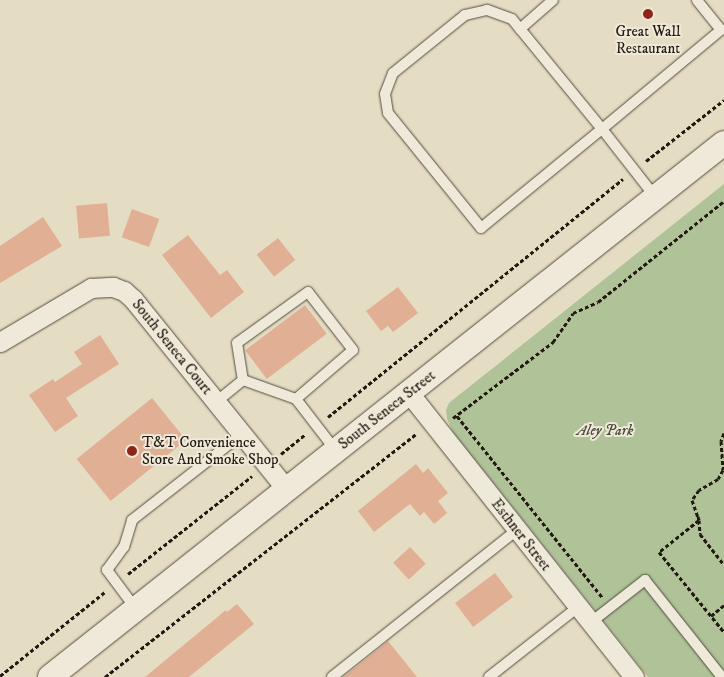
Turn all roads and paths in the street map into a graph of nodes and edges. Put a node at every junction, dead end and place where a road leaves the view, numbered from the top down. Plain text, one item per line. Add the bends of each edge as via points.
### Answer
1 (553, 0) edge
2 (697, 0) edge
3 (520, 29) junction
4 (724, 100) edge
5 (602, 129) junction
6 (724, 143) edge
7 (634, 170) junction
8 (656, 198) junction
9 (724, 201) edge
10 (0, 342) edge
11 (243, 380) junction
12 (409, 393) junction
13 (296, 399) junction
14 (216, 402) junction
15 (457, 416) junction
16 (316, 426) junction
17 (434, 426) junction
18 (724, 433) edge
19 (242, 434) junction
20 (336, 451) junction
21 (266, 465) junction
22 (287, 490) junction
23 (699, 520) junction
24 (517, 530) junction
25 (724, 565) edge
26 (116, 583) junction
27 (724, 605) edge
28 (578, 607) junction
29 (610, 607) junction
30 (136, 609) junction
31 (711, 616) junction
32 (590, 623) junction
33 (724, 632) edge
34 (56, 675) edge
35 (0, 676) edge
36 (105, 677) edge
37 (332, 677) edge
38 (489, 677) edge
39 (634, 677) edge
40 (722, 677) edge

1 - 3 lane
2 - 5 lane via 721,30
3 - 5 lane
3 - 5 lane via 512,19 487,10 465,15 393,73 385,94 388,113 481,228
4 - 7 path
5 - 7 lane
6 - 8 street, South Seneca Street
7 - 8 lane
7 - 16 path
8 - 12 street, South Seneca Street
9 - 15 path via 598,302 573,314 553,342
10 - 14 street, South Seneca Court via 91,288 113,287 133,299
11 - 13 lane
11 - 13 lane via 236,343 308,292 353,350
11 - 14 lane
12 - 17 street, Esthner Street
12 - 20 street, South Seneca Street
13 - 16 lane
14 - 19 street, South Seneca Court
15 - 17 path
15 - 29 path
16 - 20 lane
16 - 21 path
17 - 24 street, Esthner Street
17 - 36 path via 412,436
18 - 23 path via 720,441 723,470 718,479 699,490 692,500
19 - 21 street, South Seneca Court
19 - 26 lane via 132,520 124,547 107,570
20 - 22 street, South Seneca Street
21 - 22 street, South Seneca Court
21 - 26 path
22 - 30 street, South Seneca Street
23 - 25 path via 700,534
23 - 31 path via 660,552
24 - 28 street, Esthner Street
24 - 37 lane
26 - 30 lane
26 - 35 path
27 - 31 path
28 - 32 street, Esthner Street
28 - 38 lane
29 - 32 lane
29 - 40 lane via 645,580
30 - 34 street, South Seneca Street
31 - 33 path
32 - 39 street, Esthner Street

